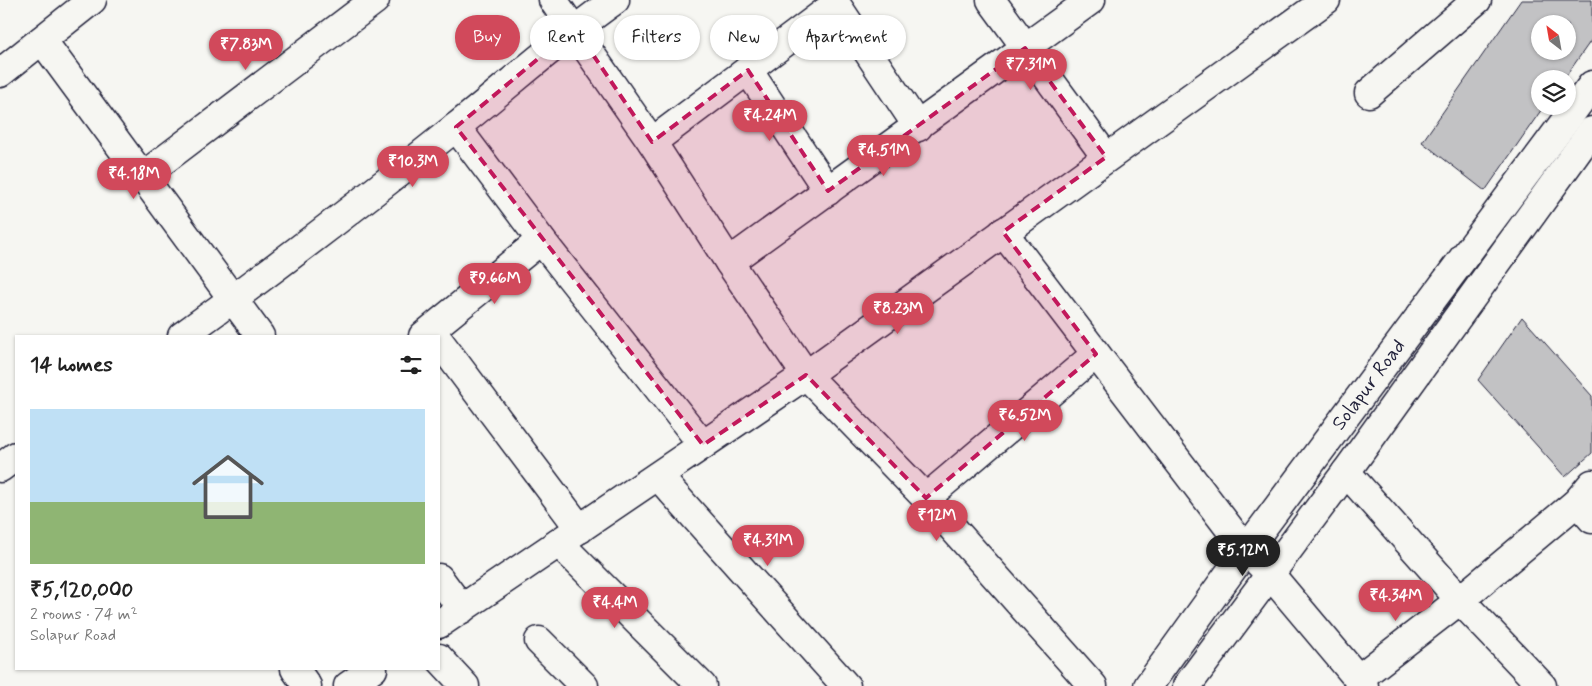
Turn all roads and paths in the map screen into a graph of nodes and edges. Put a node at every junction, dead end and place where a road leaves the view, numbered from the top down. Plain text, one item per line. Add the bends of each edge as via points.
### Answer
1 (92, 0) edge
2 (375, 0) edge
3 (553, 0) edge
4 (615, 0) edge
5 (991, 0) edge
6 (1091, 0) edge
7 (1326, 0) edge
8 (1477, 0) edge
9 (835, 2) edge
10 (565, 15) edge
11 (594, 15) edge
12 (42, 40) junction
13 (1025, 48) junction
14 (537, 60) edge
15 (597, 60) edge
16 (748, 70) junction
17 (0, 73) edge
18 (1592, 85) edge
19 (1369, 93) dead end
20 (456, 127) junction
21 (918, 127) junction
22 (1592, 131) edge
23 (652, 142) junction
24 (1106, 157) junction
25 (143, 176) junction
26 (828, 191) junction
27 (1003, 232) junction
28 (541, 240) junction
29 (730, 262) junction
30 (234, 299) junction
31 (183, 335) edge
32 (259, 335) edge
33 (433, 335) edge
34 (440, 348) edge
35 (1096, 354) junction
36 (806, 375) junction
37 (703, 445) junction
38 (15, 457) edge
39 (0, 468) edge
40 (1346, 472) junction
41 (658, 476) junction
42 (926, 498) junction
43 (1587, 502) edge
44 (569, 536) junction
45 (1246, 550) junction
46 (1270, 574) junction
47 (440, 579) edge
48 (1460, 600) junction
49 (462, 609) junction
50 (440, 623) edge
51 (539, 641) dead end
52 (440, 659) edge
53 (296, 670) edge
54 (372, 670) edge
55 (1361, 682) edge
56 (307, 686) edge
57 (348, 686) edge
58 (465, 686) edge
59 (584, 686) edge
60 (702, 686) edge
61 (846, 686) edge
62 (1093, 686) edge
63 (1148, 686) edge
64 (1187, 686) edge
65 (1542, 686) edge

1 - 12 street
2 - 25 street
3 - 10 street
4 - 11 street
5 - 13 street
6 - 13 street
7 - 24 street
8 - 19 street
9 - 16 street
9 - 21 street
12 - 17 street
12 - 25 street
13 - 21 street
13 - 24 street
14 - 20 street
15 - 23 street
16 - 23 street
16 - 26 street
18 - 45 street, Solapur Road
20 - 28 street
20 - 30 street
21 - 26 street
22 - 40 street
23 - 29 street
24 - 27 street
25 - 30 street
26 - 29 street
27 - 35 street
27 - 36 street
28 - 33 street
28 - 37 street
29 - 36 street
30 - 31 street
30 - 32 street
34 - 44 street
35 - 42 street
35 - 45 street
36 - 37 street
36 - 42 street
37 - 41 street
38 - 39 street
40 - 46 street
40 - 48 street
41 - 44 street
41 - 61 street
42 - 62 street
43 - 48 street
44 - 49 street
44 - 60 street
45 - 46 street
45 - 63 street, Solapur Road
46 - 55 street
46 - 64 street
47 - 49 street
48 - 55 street
48 - 65 street
49 - 50 street
51 - 59 street
52 - 58 street
53 - 56 street
54 - 57 street

